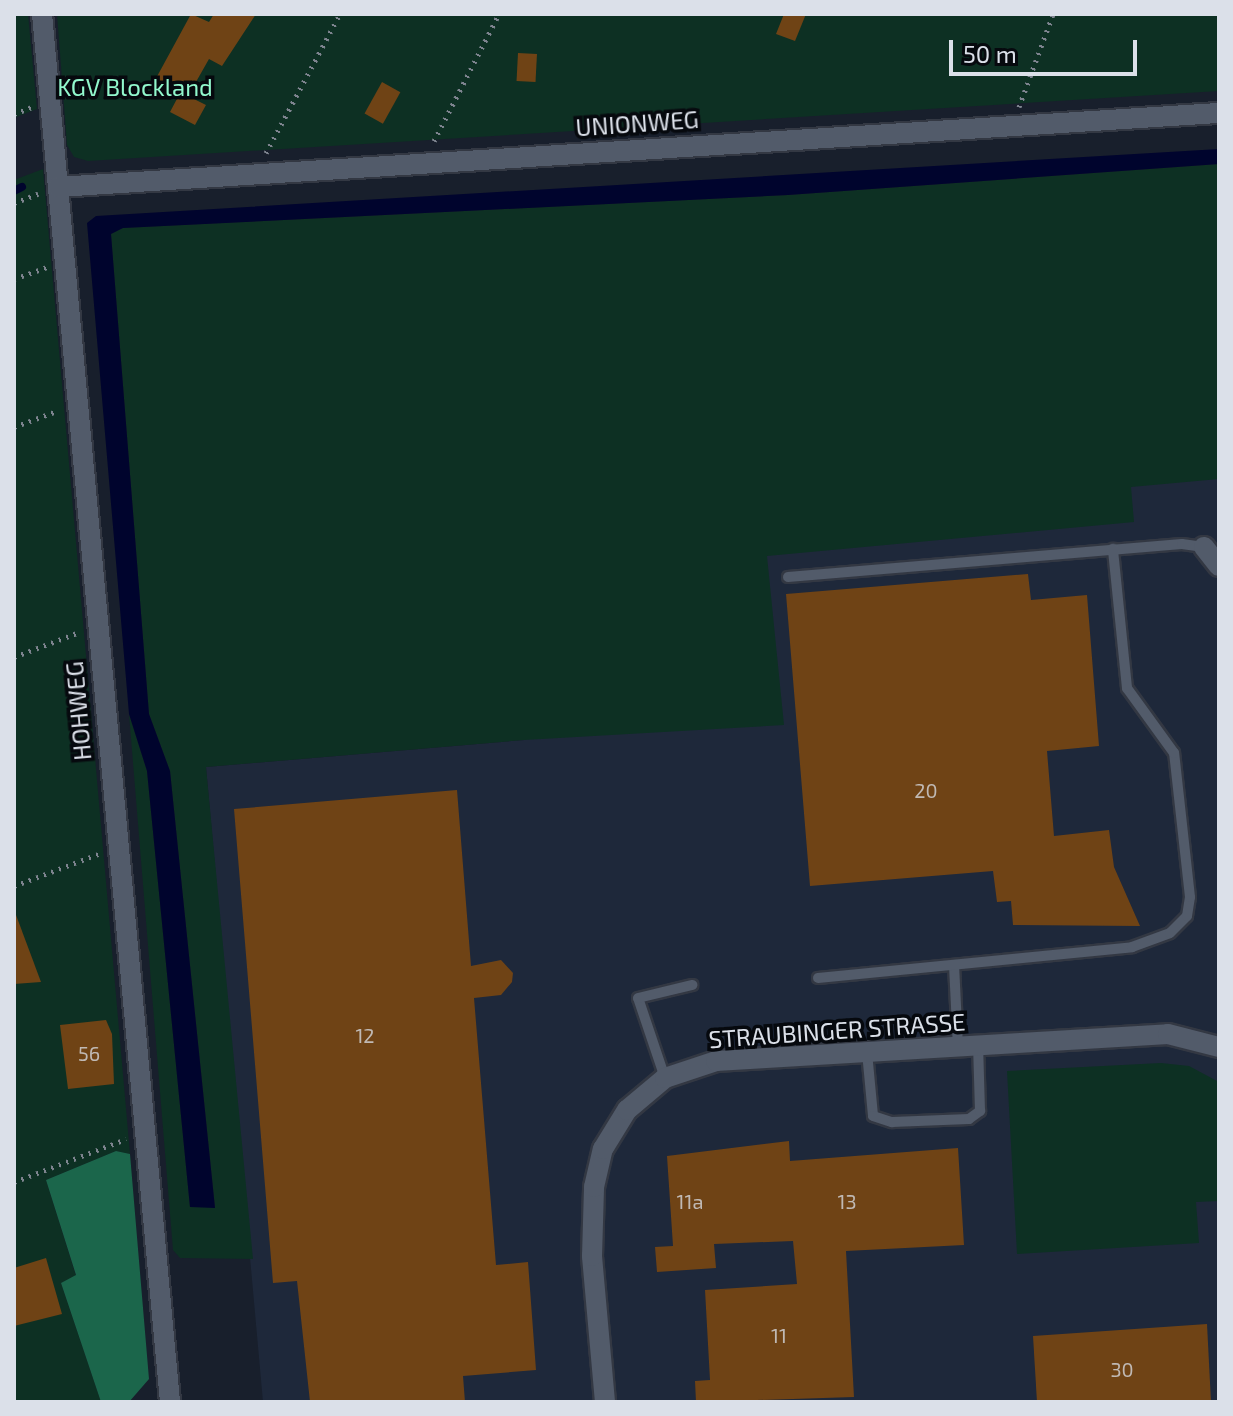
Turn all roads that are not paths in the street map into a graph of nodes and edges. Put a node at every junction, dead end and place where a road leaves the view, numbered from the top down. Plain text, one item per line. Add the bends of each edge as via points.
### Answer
1 (42, 14) edge
2 (1219, 113) edge
3 (58, 187) junction
4 (1204, 547) joint
5 (1113, 549) junction
6 (1219, 566) edge
7 (788, 577) dead end
8 (954, 965) junction
9 (818, 978) dead end
10 (692, 985) dead end
11 (1214, 1037) edge
12 (968, 1046) junction
13 (867, 1052) junction
14 (665, 1078) junction
15 (169, 1401) edge
16 (605, 1402) edge

1 - 3 street, HOHWEG
2 - 3 street, UNIONWEG
3 - 15 street, HOHWEG
4 - 5 lane
4 - 6 street
5 - 7 lane
5 - 8 lane via 1127,688 1174,753 1190,897 1187,916 1170,933 1132,947
8 - 9 lane
8 - 12 lane
10 - 14 lane via 638,998
11 - 12 street, STRAUBINGER STRASSE via 1168,1034
12 - 13 street, STRAUBINGER STRASSE
12 - 13 lane via 980,1111 969,1119 892,1122 873,1116
13 - 14 street, STRAUBINGER STRASSE via 716,1061
14 - 16 street, STRAUBINGER STRASSE via 627,1110 603,1149 594,1187 592,1256

